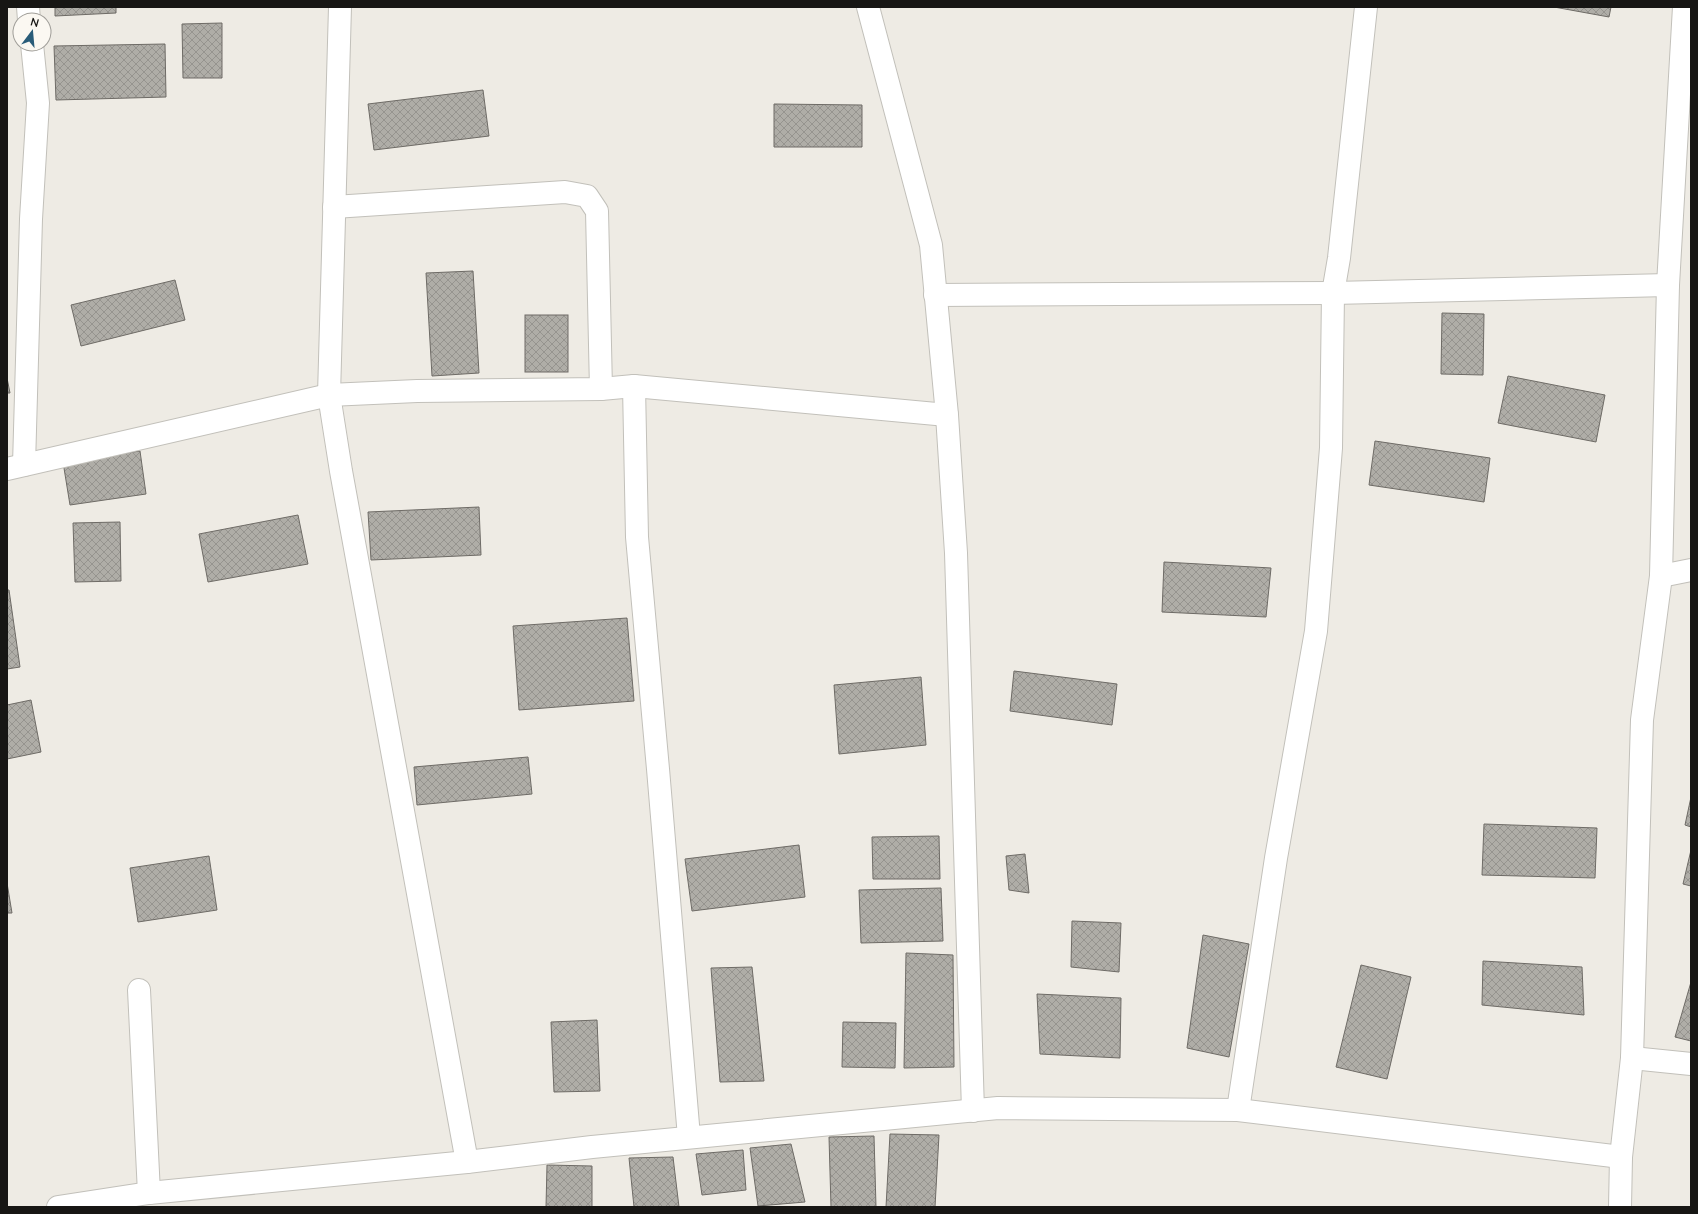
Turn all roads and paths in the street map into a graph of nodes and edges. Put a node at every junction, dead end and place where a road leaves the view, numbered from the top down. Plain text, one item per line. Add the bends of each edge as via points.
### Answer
1 (340, 7) edge
2 (868, 7) edge
3 (1366, 7) edge
4 (1684, 7) edge
5 (33, 52) edge
6 (334, 207) junction
7 (1668, 285) junction
8 (1333, 293) junction
9 (935, 295) junction
10 (634, 386) junction
11 (602, 389) junction
12 (329, 395) junction
13 (947, 415) junction
14 (16, 467) edge
15 (1691, 570) edge
16 (1661, 576) junction
17 (139, 990) dead end
18 (1632, 1058) junction
19 (1691, 1064) edge
20 (1238, 1110) junction
21 (973, 1111) junction
22 (689, 1137) junction
23 (1621, 1157) junction
24 (467, 1162) junction
25 (149, 1193) junction
26 (58, 1207) edge
27 (1620, 1207) edge

1 - 6 street
2 - 9 street via 931,245
3 - 8 street
4 - 7 street
5 - 14 street via 38,103
6 - 11 street via 565,192 587,196 597,212
6 - 12 street
7 - 8 street
7 - 16 street
8 - 9 street
8 - 20 street via 1331,448 1316,631 1276,858
9 - 13 street
10 - 11 street
10 - 13 street
10 - 22 street via 637,537
11 - 12 street
12 - 14 street
12 - 24 street via 342,479
13 - 21 street via 956,553
15 - 16 street
16 - 18 street via 1642,720
17 - 25 street
18 - 19 street
18 - 23 street
20 - 21 street via 998,1108
20 - 23 street
21 - 22 street
22 - 24 street
23 - 27 street
24 - 25 street
25 - 26 street

